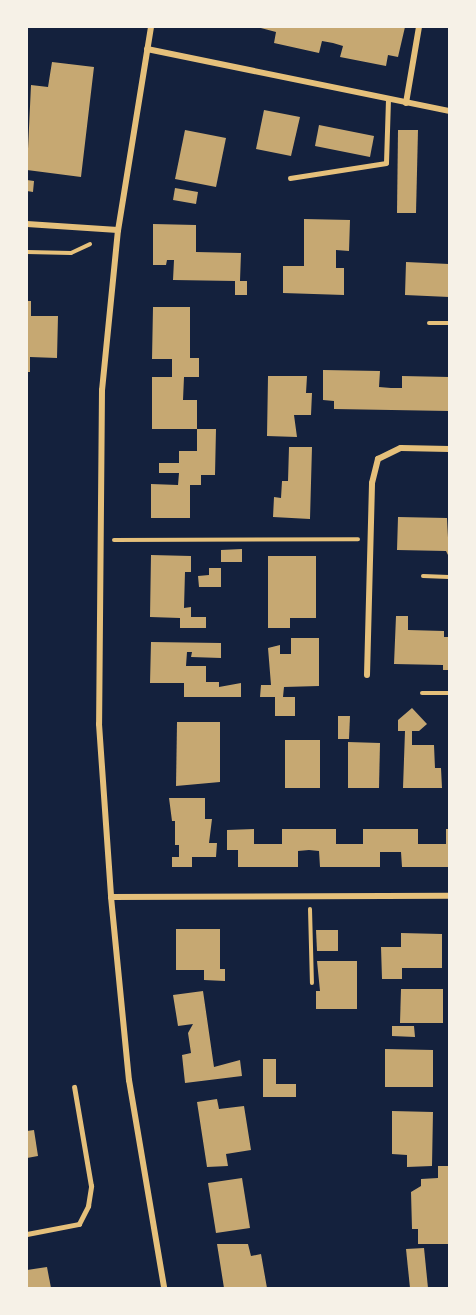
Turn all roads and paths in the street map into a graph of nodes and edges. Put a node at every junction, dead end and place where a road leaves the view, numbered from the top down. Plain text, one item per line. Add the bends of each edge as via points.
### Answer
1 (151, 27) edge
2 (418, 27) edge
3 (147, 49) junction
4 (388, 99) junction
5 (406, 103) junction
6 (449, 111) edge
7 (290, 178) dead end
8 (27, 224) edge
9 (118, 230) junction
10 (27, 252) edge
11 (429, 323) dead end
12 (449, 323) edge
13 (449, 449) edge
14 (371, 539) junction
15 (101, 540) junction
16 (423, 576) dead end
17 (449, 577) edge
18 (367, 675) dead end
19 (422, 693) dead end
20 (449, 693) edge
21 (449, 896) edge
22 (111, 897) junction
23 (310, 897) junction
24 (312, 983) dead end
25 (74, 1087) dead end
26 (27, 1234) edge
27 (164, 1288) edge

1 - 3 street
2 - 5 street
3 - 4 street
3 - 9 street
4 - 5 street
4 - 7 lane via 386,163
5 - 6 street
8 - 9 street
9 - 10 path via 71,254
9 - 15 street via 102,390
11 - 12 path
13 - 14 street via 400,448 378,459 372,483
14 - 15 path
14 - 18 street
15 - 22 street via 99,724
16 - 17 path
19 - 20 path
21 - 23 street
22 - 23 street
22 - 27 street via 129,1080
23 - 24 path
25 - 26 lane via 91,1186 88,1206 79,1224

